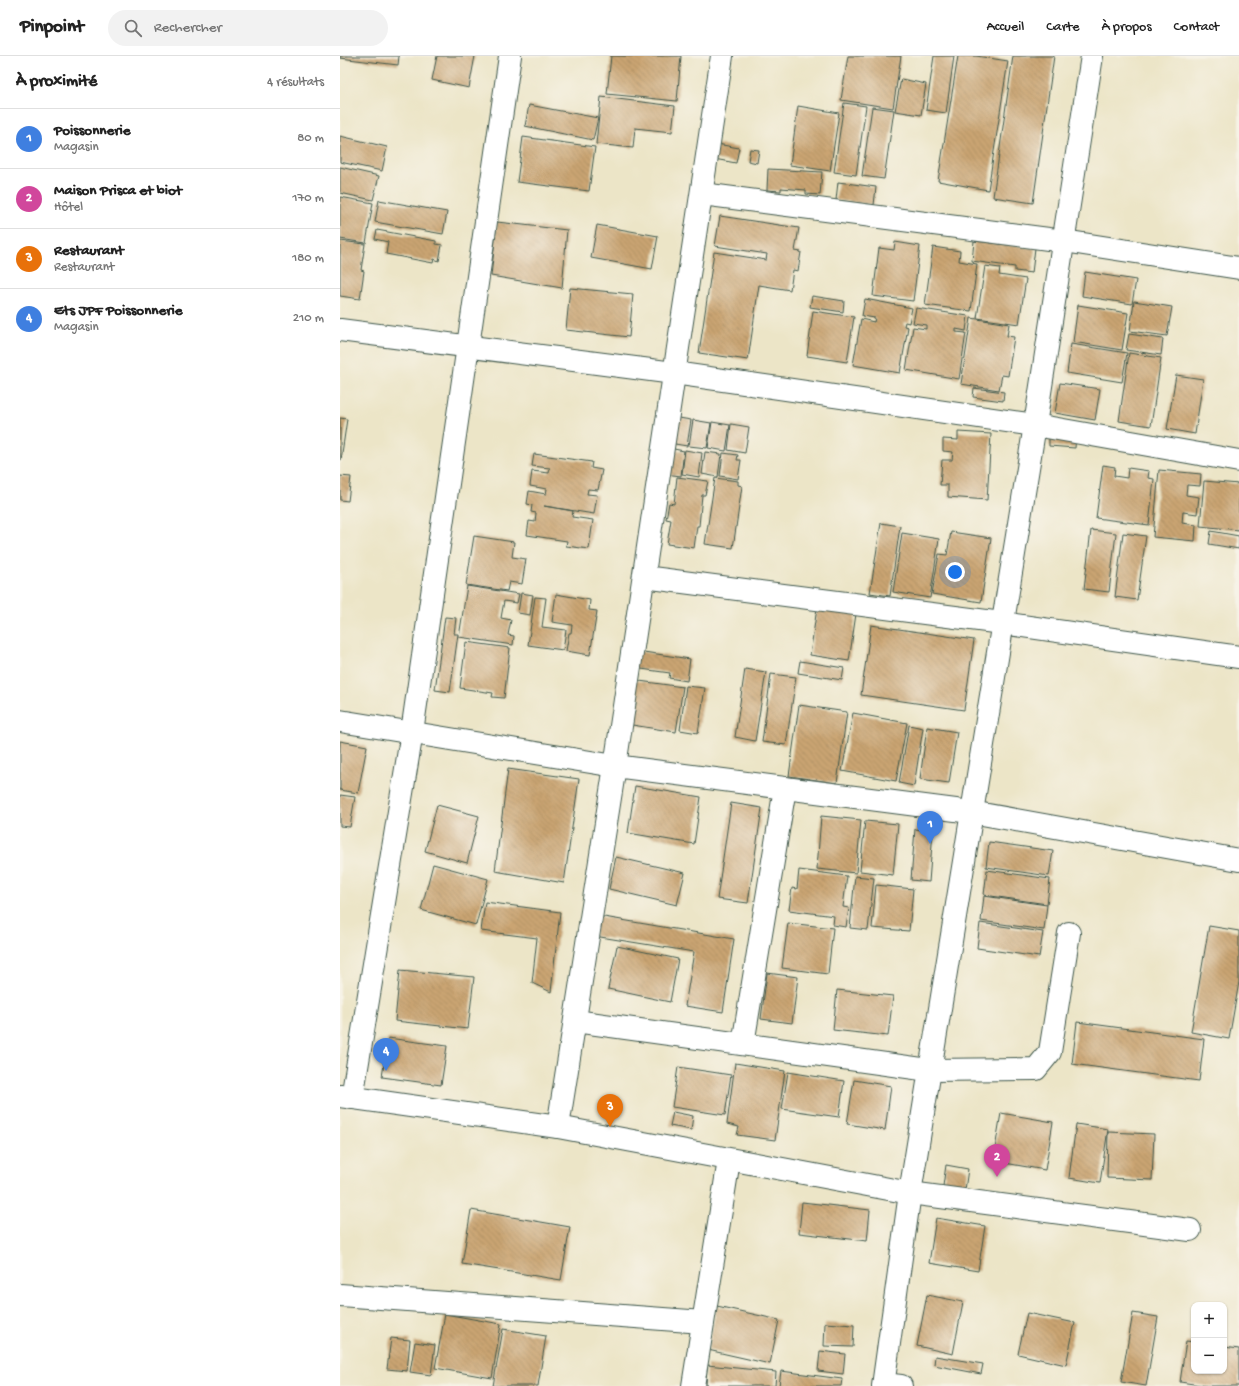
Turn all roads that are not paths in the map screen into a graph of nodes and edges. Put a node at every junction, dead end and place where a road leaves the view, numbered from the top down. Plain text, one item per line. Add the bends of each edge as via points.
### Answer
1 (510, 56) edge
2 (722, 56) edge
3 (1092, 56) edge
4 (702, 194) junction
5 (1064, 241) junction
6 (1239, 268) edge
7 (340, 330) edge
8 (468, 346) junction
9 (674, 373) junction
10 (1035, 425) junction
11 (1239, 460) edge
12 (644, 578) junction
13 (1002, 623) junction
14 (1239, 657) edge
15 (340, 721) edge
16 (412, 732) junction
17 (615, 766) junction
18 (785, 788) junction
19 (971, 812) junction
20 (1239, 860) edge
21 (1069, 933) dead end
22 (575, 1021) junction
23 (742, 1044) junction
24 (929, 1070) junction
25 (346, 1097) edge
26 (558, 1127) junction
27 (730, 1160) junction
28 (910, 1193) junction
29 (1190, 1230) dead end
30 (340, 1295) edge
31 (703, 1322) junction
32 (889, 1385) edge
33 (693, 1386) edge

1 - 8 street
2 - 4 street
3 - 5 street
4 - 5 street
4 - 9 street
5 - 6 street
5 - 10 street
7 - 8 street
8 - 9 street
8 - 16 street
9 - 10 street
9 - 12 street
10 - 11 street
10 - 13 street
12 - 13 street
12 - 17 street
13 - 14 street
13 - 19 street
15 - 16 street
16 - 17 street
16 - 25 street
17 - 18 street
17 - 22 street
18 - 19 street
18 - 23 street
19 - 20 street
19 - 24 street
21 - 24 street via 1050,1052 1036,1070
22 - 23 street
22 - 26 street
23 - 24 street
24 - 28 street
25 - 26 street
26 - 27 street
27 - 28 street
27 - 31 street
28 - 29 street
28 - 32 street
30 - 31 street
31 - 33 street

